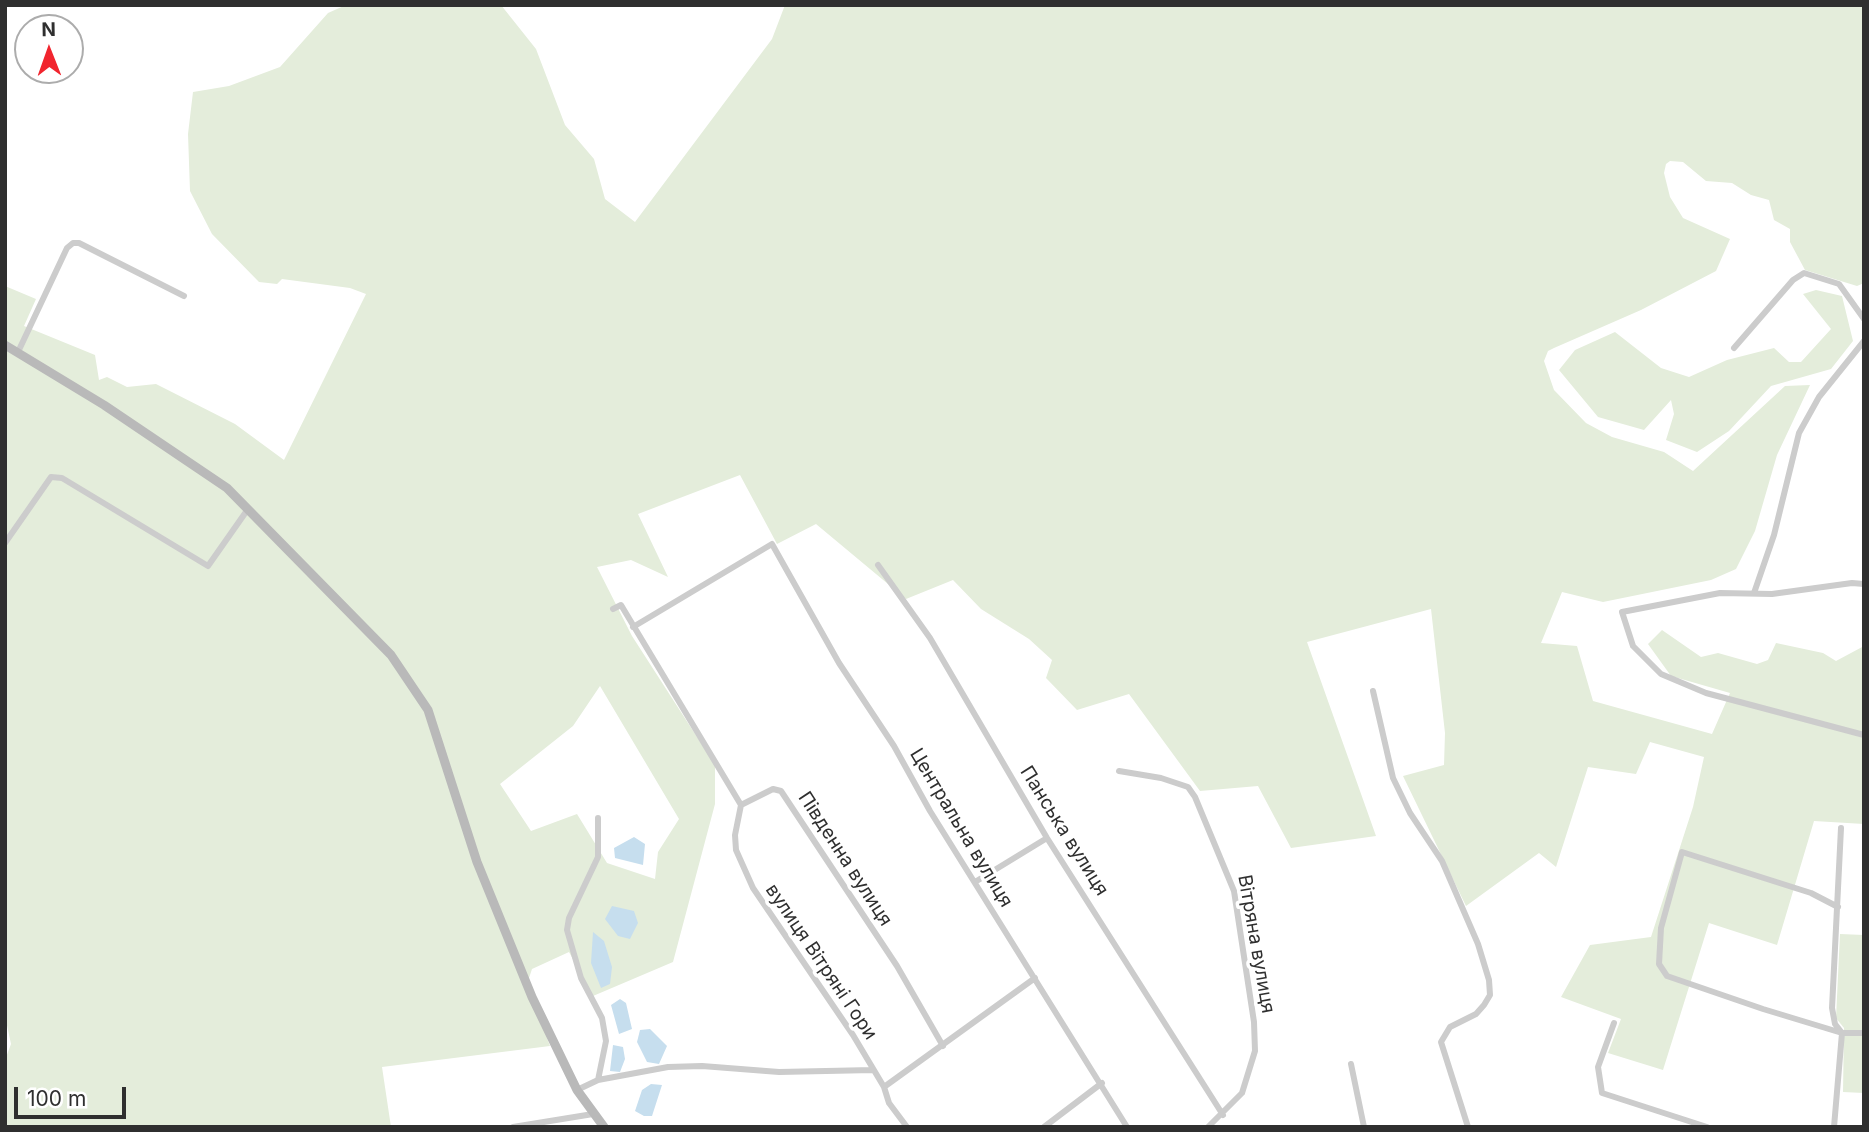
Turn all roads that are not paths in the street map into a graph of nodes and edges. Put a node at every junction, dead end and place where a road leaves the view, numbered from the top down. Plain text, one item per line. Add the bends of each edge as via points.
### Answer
1 (184, 296) dead end
2 (1864, 319) edge
3 (1864, 341) edge
4 (5, 345) edge
5 (1734, 348) dead end
6 (18, 352) junction
7 (248, 509) junction
8 (5, 543) edge
9 (878, 565) dead end
10 (1864, 584) edge
11 (1754, 593) junction
12 (613, 609) dead end
13 (633, 627) junction
14 (1373, 691) dead end
15 (1862, 734) edge
16 (1119, 771) dead end
17 (741, 805) junction
18 (598, 818) dead end
19 (1840, 828) dead end
20 (1047, 838) junction
21 (975, 882) junction
22 (1838, 906) junction
23 (1035, 978) junction
24 (1614, 1023) dead end
25 (1842, 1033) junction
26 (1864, 1033) edge
27 (943, 1046) junction
28 (1351, 1064) dead end
29 (873, 1070) junction
30 (598, 1080) junction
31 (1102, 1083) junction
32 (884, 1087) junction
33 (577, 1090) junction
34 (593, 1114) junction
35 (1223, 1115) junction
36 (513, 1127) edge
37 (604, 1127) edge
38 (907, 1127) edge
39 (1044, 1127) edge
40 (1127, 1127) edge
41 (1208, 1127) edge
42 (1364, 1127) edge
43 (1468, 1127) edge
44 (1707, 1127) edge
45 (1834, 1127) edge

1 - 6 street via 73,243
2 - 5 street via 1839,284 1804,273
3 - 11 street via 1819,397 1799,433 1774,535
4 - 6 street
6 - 7 street via 227,488
7 - 8 street via 208,566 62,478 51,477
7 - 33 street via 391,655 428,710 477,862
9 - 20 street, Панська вулиця via 930,638
10 - 11 street
11 - 15 street via 1720,593 1622,612 1633,646 1661,674 1706,693
12 - 13 street via 621,605
13 - 17 street
13 - 21 street, Центральна вулиця via 772,544 839,663
14 - 43 street via 1393,778 1442,861 1489,980 1490,995 1484,1005 1450,1027 1441,1042
16 - 35 street, Вітряна вулиця via 1188,787 1234,891 1255,1051 1242,1093
17 - 27 street, Південна вулиця via 773,789 782,791 897,966
17 - 29 street, вулиця Вітряні Гори via 735,835 742,865 768,913
18 - 30 street via 598,857 567,930 581,978 602,1018 606,1041
19 - 22 street
20 - 21 street
20 - 35 street, Панська вулиця
21 - 23 street, Центральна вулиця
22 - 25 street via 1832,1008
22 - 25 street via 1682,852 1658,951 1667,976
23 - 27 street
23 - 31 street, Центральна вулиця
24 - 44 street via 1598,1067 1602,1093
25 - 26 street
25 - 45 street
27 - 32 street
28 - 42 street
29 - 30 street via 668,1067
29 - 32 street, вулиця Вітряні Гори
30 - 33 street
31 - 39 street
31 - 40 street, Центральна вулиця
32 - 38 street, вулиця Вітряні Гори via 889,1103
33 - 34 street
34 - 36 street
34 - 37 street
35 - 41 street, Вітряна вулиця

